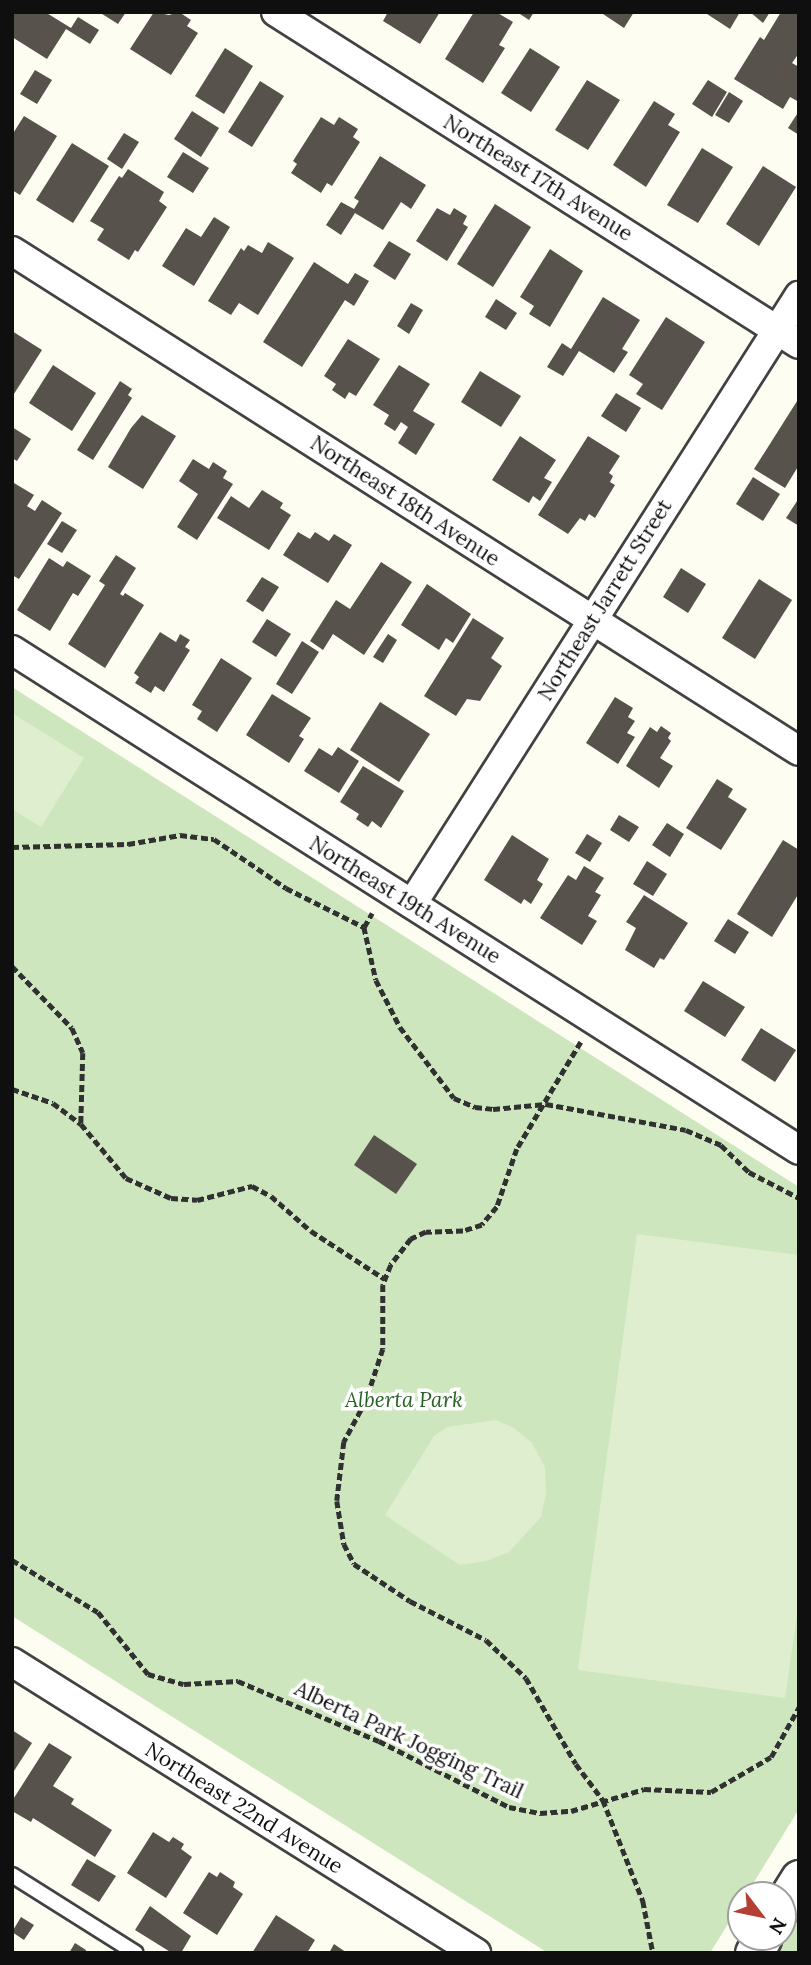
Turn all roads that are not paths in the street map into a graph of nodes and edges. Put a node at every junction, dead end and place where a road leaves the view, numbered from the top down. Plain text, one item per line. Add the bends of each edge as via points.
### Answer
1 (276, 12) edge
2 (12, 251) edge
3 (799, 296) edge
4 (788, 337) edge
5 (593, 621) junction
6 (12, 650) edge
7 (799, 751) edge
8 (412, 904) junction
9 (799, 1150) edge
10 (12, 1662) edge
11 (12, 1875) edge
12 (136, 1953) edge
13 (476, 1953) edge

1 - 4 street, Northeast 17th Avenue
2 - 5 street, Northeast 18th Avenue
3 - 4 street, Northeast Jarrett Street
4 - 5 street, Northeast Jarrett Street
5 - 7 street, Northeast 18th Avenue
5 - 8 street, Northeast Jarrett Street
6 - 8 street, Northeast 19th Avenue
8 - 9 street, Northeast 19th Avenue
10 - 13 street, Northeast 22nd Avenue
11 - 12 lane

